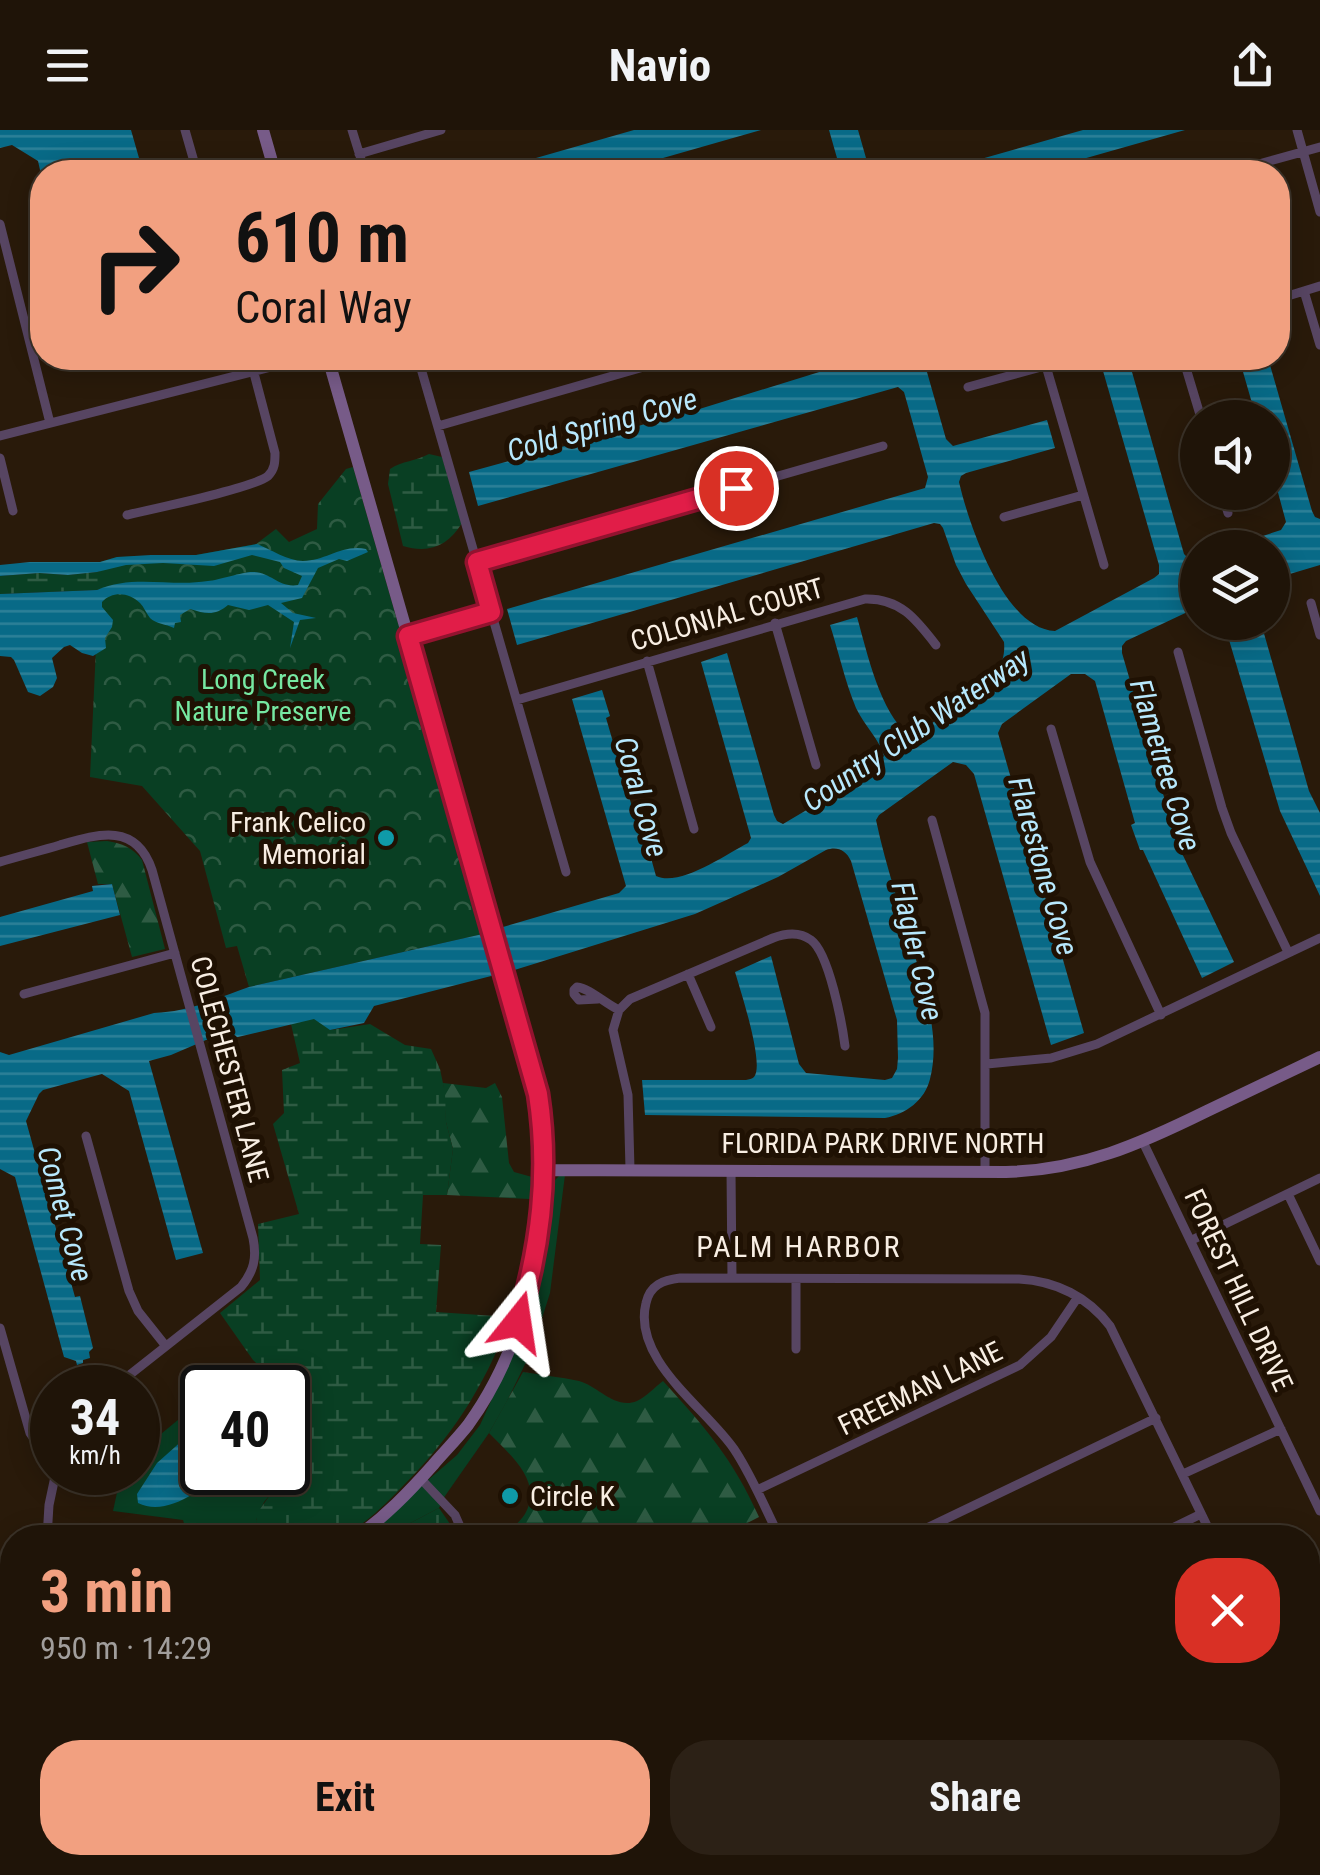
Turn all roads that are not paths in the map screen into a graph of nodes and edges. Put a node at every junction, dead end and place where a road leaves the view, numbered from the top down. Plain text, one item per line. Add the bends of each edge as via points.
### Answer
1 (185, 130) edge
2 (263, 130) edge
3 (352, 130) edge
4 (441, 130) edge
5 (1296, 130) edge
6 (1320, 146) edge
7 (1303, 152) junction
8 (359, 154) junction
9 (194, 160) edge
10 (272, 160) edge
11 (361, 160) edge
12 (1274, 160) edge
13 (1320, 212) edge
14 (0, 224) edge
15 (1320, 286) edge
16 (1304, 291) junction
17 (1290, 295) edge
18 (30, 343) edge
19 (1320, 345) edge
20 (37, 370) edge
21 (258, 370) edge
22 (331, 370) edge
23 (422, 370) edge
24 (633, 370) edge
25 (1031, 370) edge
26 (1047, 370) edge
27 (1186, 370) edge
28 (254, 371) junction
29 (968, 387) dead end
30 (1195, 400) edge
31 (50, 423) junction
32 (438, 426) junction
33 (0, 436) edge
34 (884, 446) dead end
35 (0, 458) edge
36 (1083, 495) junction
37 (13, 510) dead end
38 (1227, 510) edge
39 (1228, 513) dead end
40 (127, 515) dead end
41 (1004, 517) dead end
42 (477, 562) junction
43 (1104, 565) dead end
44 (1311, 603) dead end
45 (491, 612) junction
46 (775, 623) junction
47 (1320, 635) edge
48 (408, 636) junction
49 (936, 644) dead end
50 (1178, 652) dead end
51 (647, 661) junction
52 (517, 700) junction
53 (1051, 728) dead end
54 (816, 765) dead end
55 (932, 820) dead end
56 (694, 829) dead end
57 (0, 862) edge
58 (566, 872) dead end
59 (1320, 938) edge
60 (1288, 952) junction
61 (175, 953) junction
62 (688, 974) junction
63 (24, 994) dead end
64 (598, 999) dead end
65 (618, 1010) junction
66 (1161, 1014) junction
67 (712, 1027) dead end
68 (845, 1046) dead end
69 (1320, 1057) edge
70 (987, 1064) junction
71 (86, 1136) dead end
72 (1143, 1142) junction
73 (630, 1169) junction
74 (544, 1170) junction
75 (731, 1170) junction
76 (985, 1172) junction
77 (1320, 1178) edge
78 (1288, 1194) junction
79 (1192, 1240) junction
80 (1320, 1261) edge
81 (732, 1278) junction
82 (796, 1279) junction
83 (1078, 1296) junction
84 (0, 1328) edge
85 (165, 1345) junction
86 (796, 1348) dead end
87 (141, 1365) edge
88 (1156, 1418) junction
89 (1280, 1429) junction
90 (30, 1432) edge
91 (1183, 1474) junction
92 (421, 1479) junction
93 (757, 1490) junction
94 (50, 1495) edge
95 (1320, 1511) edge
96 (1201, 1514) junction
97 (47, 1525) edge
98 (372, 1525) edge
99 (459, 1525) edge
100 (774, 1525) edge
101 (933, 1525) edge
102 (1179, 1525) edge
103 (1206, 1525) edge

1 - 9 street
2 - 10 street
3 - 8 street
4 - 8 street
5 - 7 street
6 - 7 street
7 - 12 street
7 - 13 street
8 - 11 street
14 - 18 street
15 - 16 street
16 - 17 street
16 - 19 street
20 - 31 street
21 - 28 street
22 - 48 street
23 - 32 street
24 - 32 street
25 - 29 street
26 - 36 street
27 - 30 street
28 - 31 street
28 - 40 street via 274,448 270,474
31 - 33 street
32 - 42 street
34 - 42 street
35 - 37 street
36 - 41 street
36 - 43 street
38 - 39 street
42 - 45 street
44 - 47 street
45 - 48 street
45 - 52 street
46 - 49 street, COLONIAL COURT via 876,599 904,608
46 - 51 street, COLONIAL COURT
46 - 54 street
48 - 74 street via 538,1094
50 - 60 street via 1226,820
51 - 52 street, COLONIAL COURT
51 - 56 street
52 - 58 street
53 - 66 street via 1090,862
55 - 70 street via 984,1006
57 - 61 street, COLECHESTER LANE via 101,834 129,839 150,863
59 - 60 street
60 - 66 street
61 - 63 street
61 - 85 street, COLECHESTER LANE via 255,1258 241,1287
62 - 65 street via 634,996
62 - 67 street
62 - 68 street via 779,936 807,937 824,958
64 - 65 street
65 - 73 street via 613,1034 628,1096
66 - 70 street via 1072,1053
69 - 72 street, FLORIDA PARK DRIVE NORTH
70 - 76 street
71 - 85 street via 129,1292
72 - 76 street, FLORIDA PARK DRIVE NORTH via 1056,1168
72 - 79 street, FOREST HILL DRIVE
73 - 74 street, FLORIDA PARK DRIVE NORTH
73 - 75 street, FLORIDA PARK DRIVE NORTH
74 - 92 street via 536,1252 511,1342 467,1426
75 - 76 street, FLORIDA PARK DRIVE NORTH
75 - 81 street
77 - 78 street
78 - 79 street
78 - 80 street
79 - 89 street, FOREST HILL DRIVE
81 - 82 street
81 - 93 street via 660,1282 648,1296 645,1320 658,1362 724,1436
82 - 83 street via 1027,1280
82 - 86 street
83 - 88 street via 1110,1326
83 - 93 street, FREEMAN LANE via 1052,1337 1020,1364
84 - 90 street
85 - 87 street, COLECHESTER LANE
88 - 91 street
88 - 101 street
89 - 91 street
89 - 95 street, FOREST HILL DRIVE
91 - 96 street
92 - 98 street
92 - 99 street
93 - 100 street
94 - 97 street
96 - 102 street
96 - 103 street

